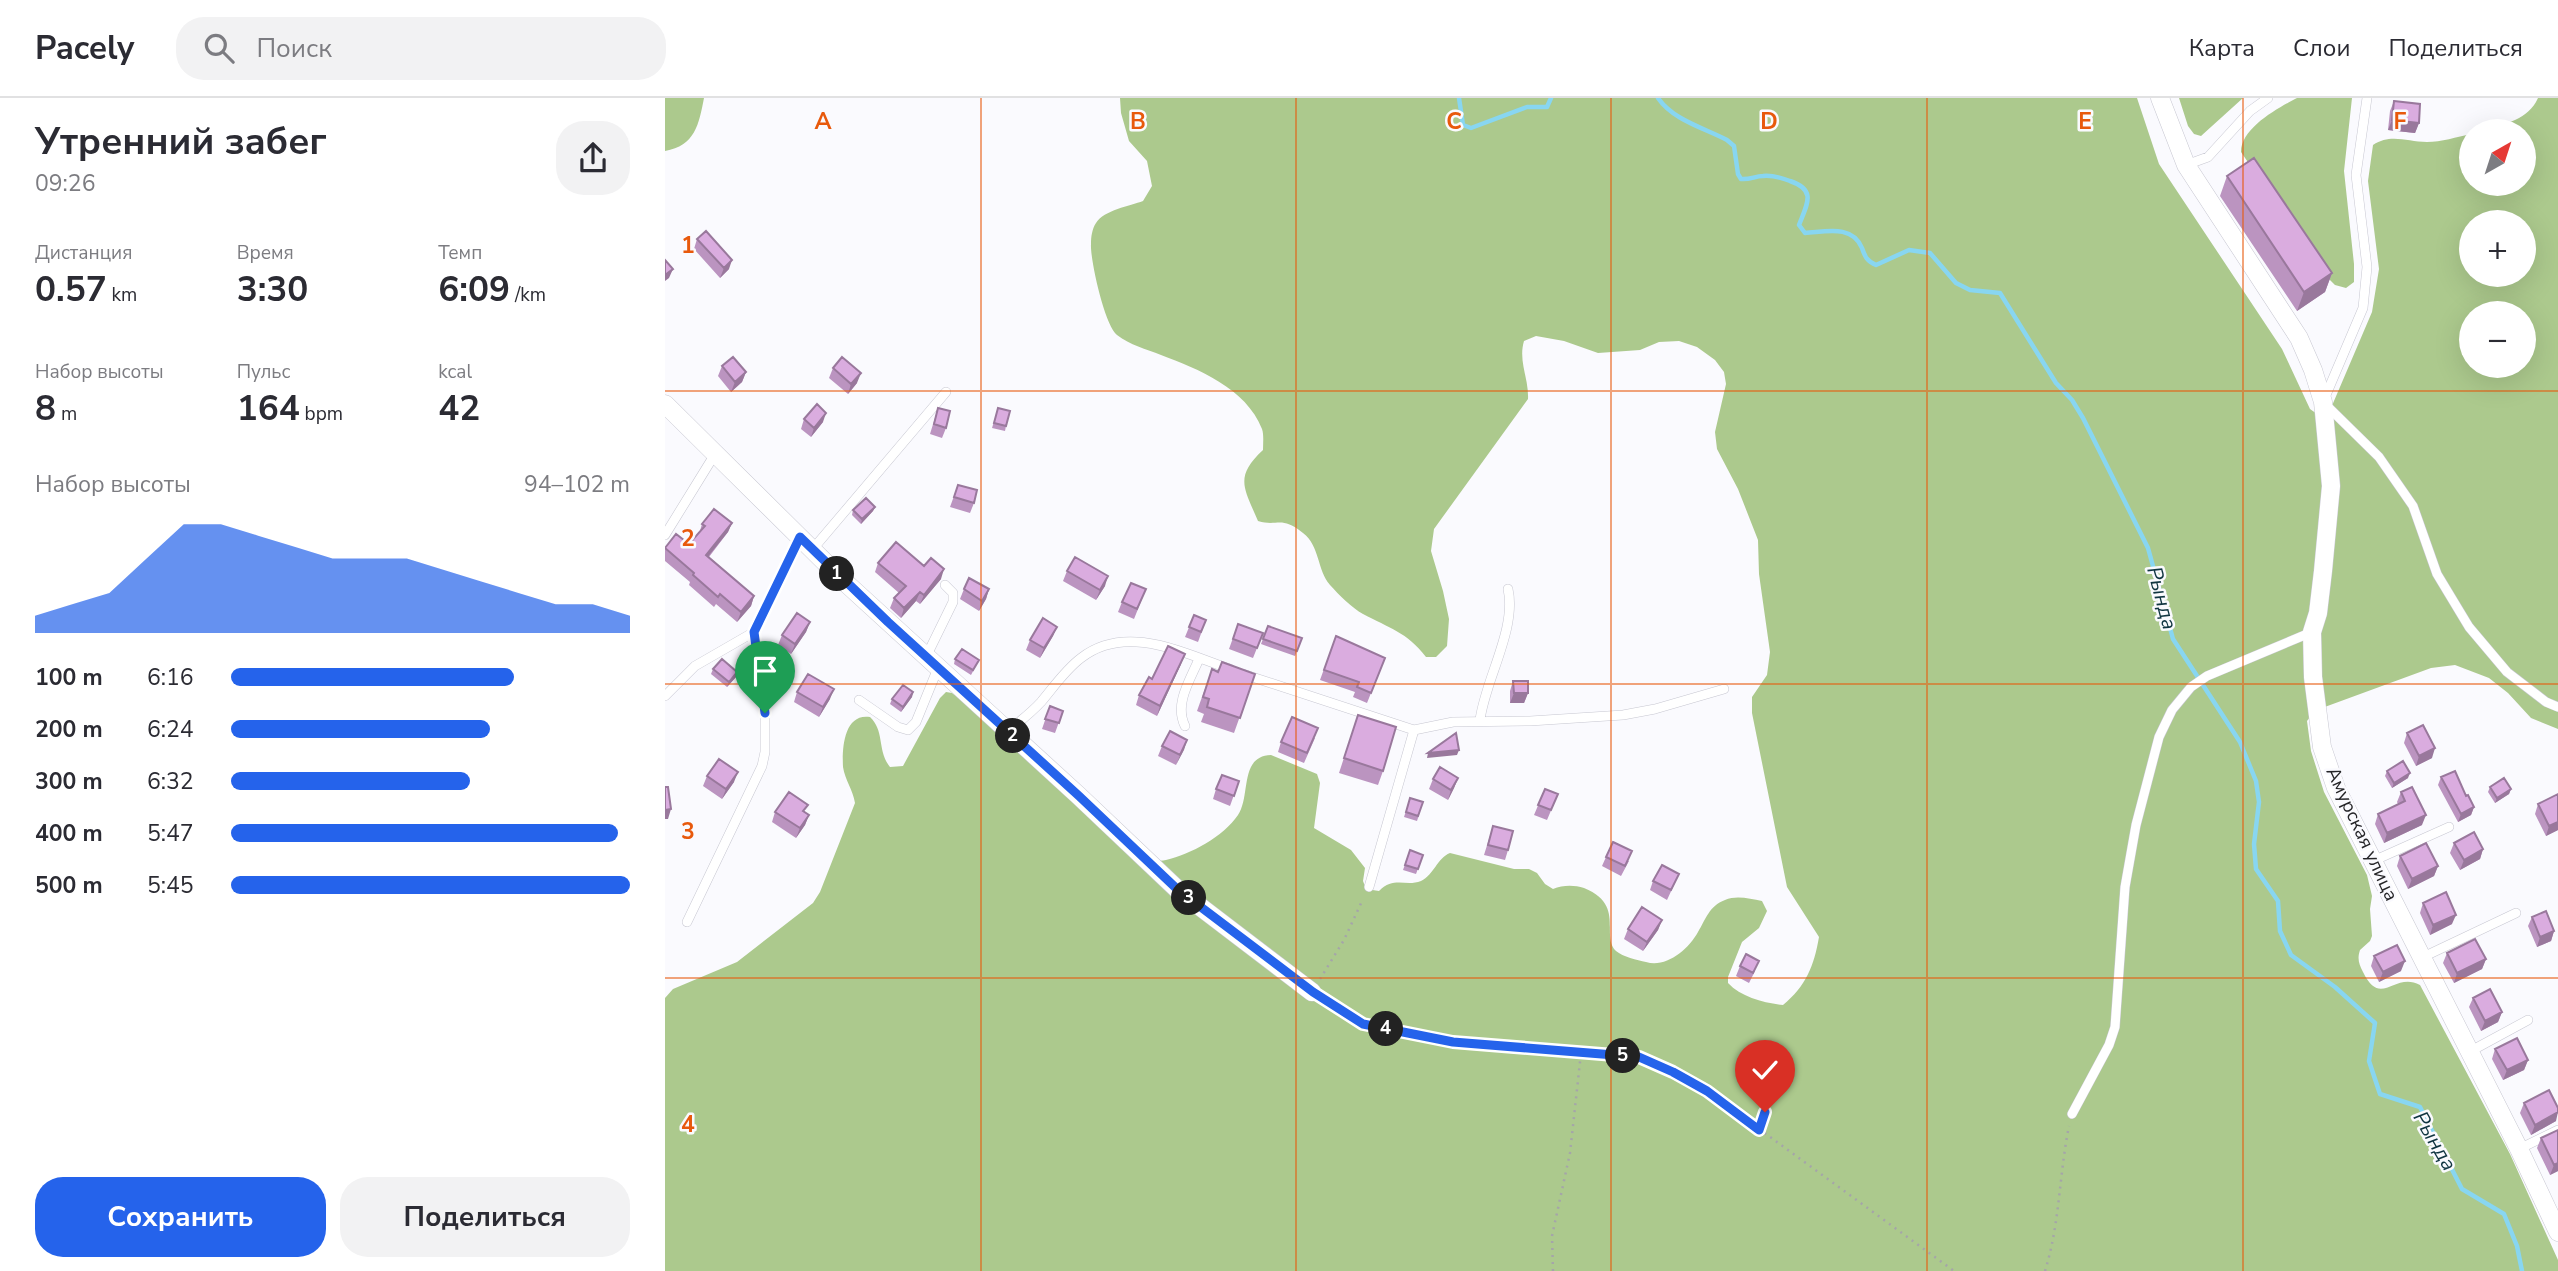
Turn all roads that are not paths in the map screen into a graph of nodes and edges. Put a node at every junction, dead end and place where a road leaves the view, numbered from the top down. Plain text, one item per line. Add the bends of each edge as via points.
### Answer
1 (2160, 98) edge
2 (2268, 98) edge
3 (2367, 98) edge
4 (2186, 165) junction
5 (946, 392) dead end
6 (2323, 402) junction
7 (665, 404) edge
8 (715, 454) junction
9 (665, 535) edge
10 (806, 543) junction
11 (945, 585) dead end
12 (1508, 589) dead end
13 (754, 632) junction
14 (2312, 632) junction
15 (1199, 659) junction
16 (932, 663) junction
17 (1724, 689) dead end
18 (665, 696) edge
19 (859, 700) dead end
20 (2558, 707) edge
21 (1480, 720) junction
22 (1185, 726) dead end
23 (1414, 730) junction
24 (1008, 731) junction
25 (2449, 827) dead end
26 (2373, 861) junction
27 (1369, 887) road end
28 (2516, 913) dead end
29 (687, 922) dead end
30 (2421, 958) junction
31 (1313, 992) road end
32 (2528, 1020) dead end
33 (2469, 1052) junction
34 (2072, 1114) road end
35 (2558, 1130) edge
36 (2519, 1149) junction
37 (2558, 1232) edge

1 - 4 street, Амурская улица
2 - 4 lane via 2208,157
3 - 6 lane via 2356,174 2367,267 2363,308
4 - 6 street, Амурская улица via 2299,338
5 - 10 lane
6 - 14 street, Амурская улица via 2331,486
6 - 20 lane via 2379,457 2413,506 2437,574 2469,627 2507,672
7 - 8 street
8 - 9 lane
8 - 10 street
10 - 13 lane
10 - 16 street
11 - 16 lane via 953,593 953,602
12 - 21 lane via 1509,612
13 - 18 lane via 695,666
13 - 29 lane via 765,713 762,766
14 - 26 street, Амурская улица via 2322,747 2336,788
14 - 34 lane via 2207,676 2172,710 2159,737 2136,825 2125,887 2115,1027
15 - 22 lane via 1180,708
15 - 23 lane
15 - 24 lane via 1140,641 1104,645 1079,659
16 - 19 lane via 916,722 908,730
16 - 24 street
17 - 21 lane via 1623,715
21 - 23 lane
23 - 27 lane
24 - 31 street via 1177,889
25 - 26 lane
26 - 30 street, Амурская улица
28 - 30 lane
30 - 33 street, Амурская улица
32 - 33 lane
33 - 36 street, Амурская улица
35 - 36 lane
36 - 37 street, Амурская улица

